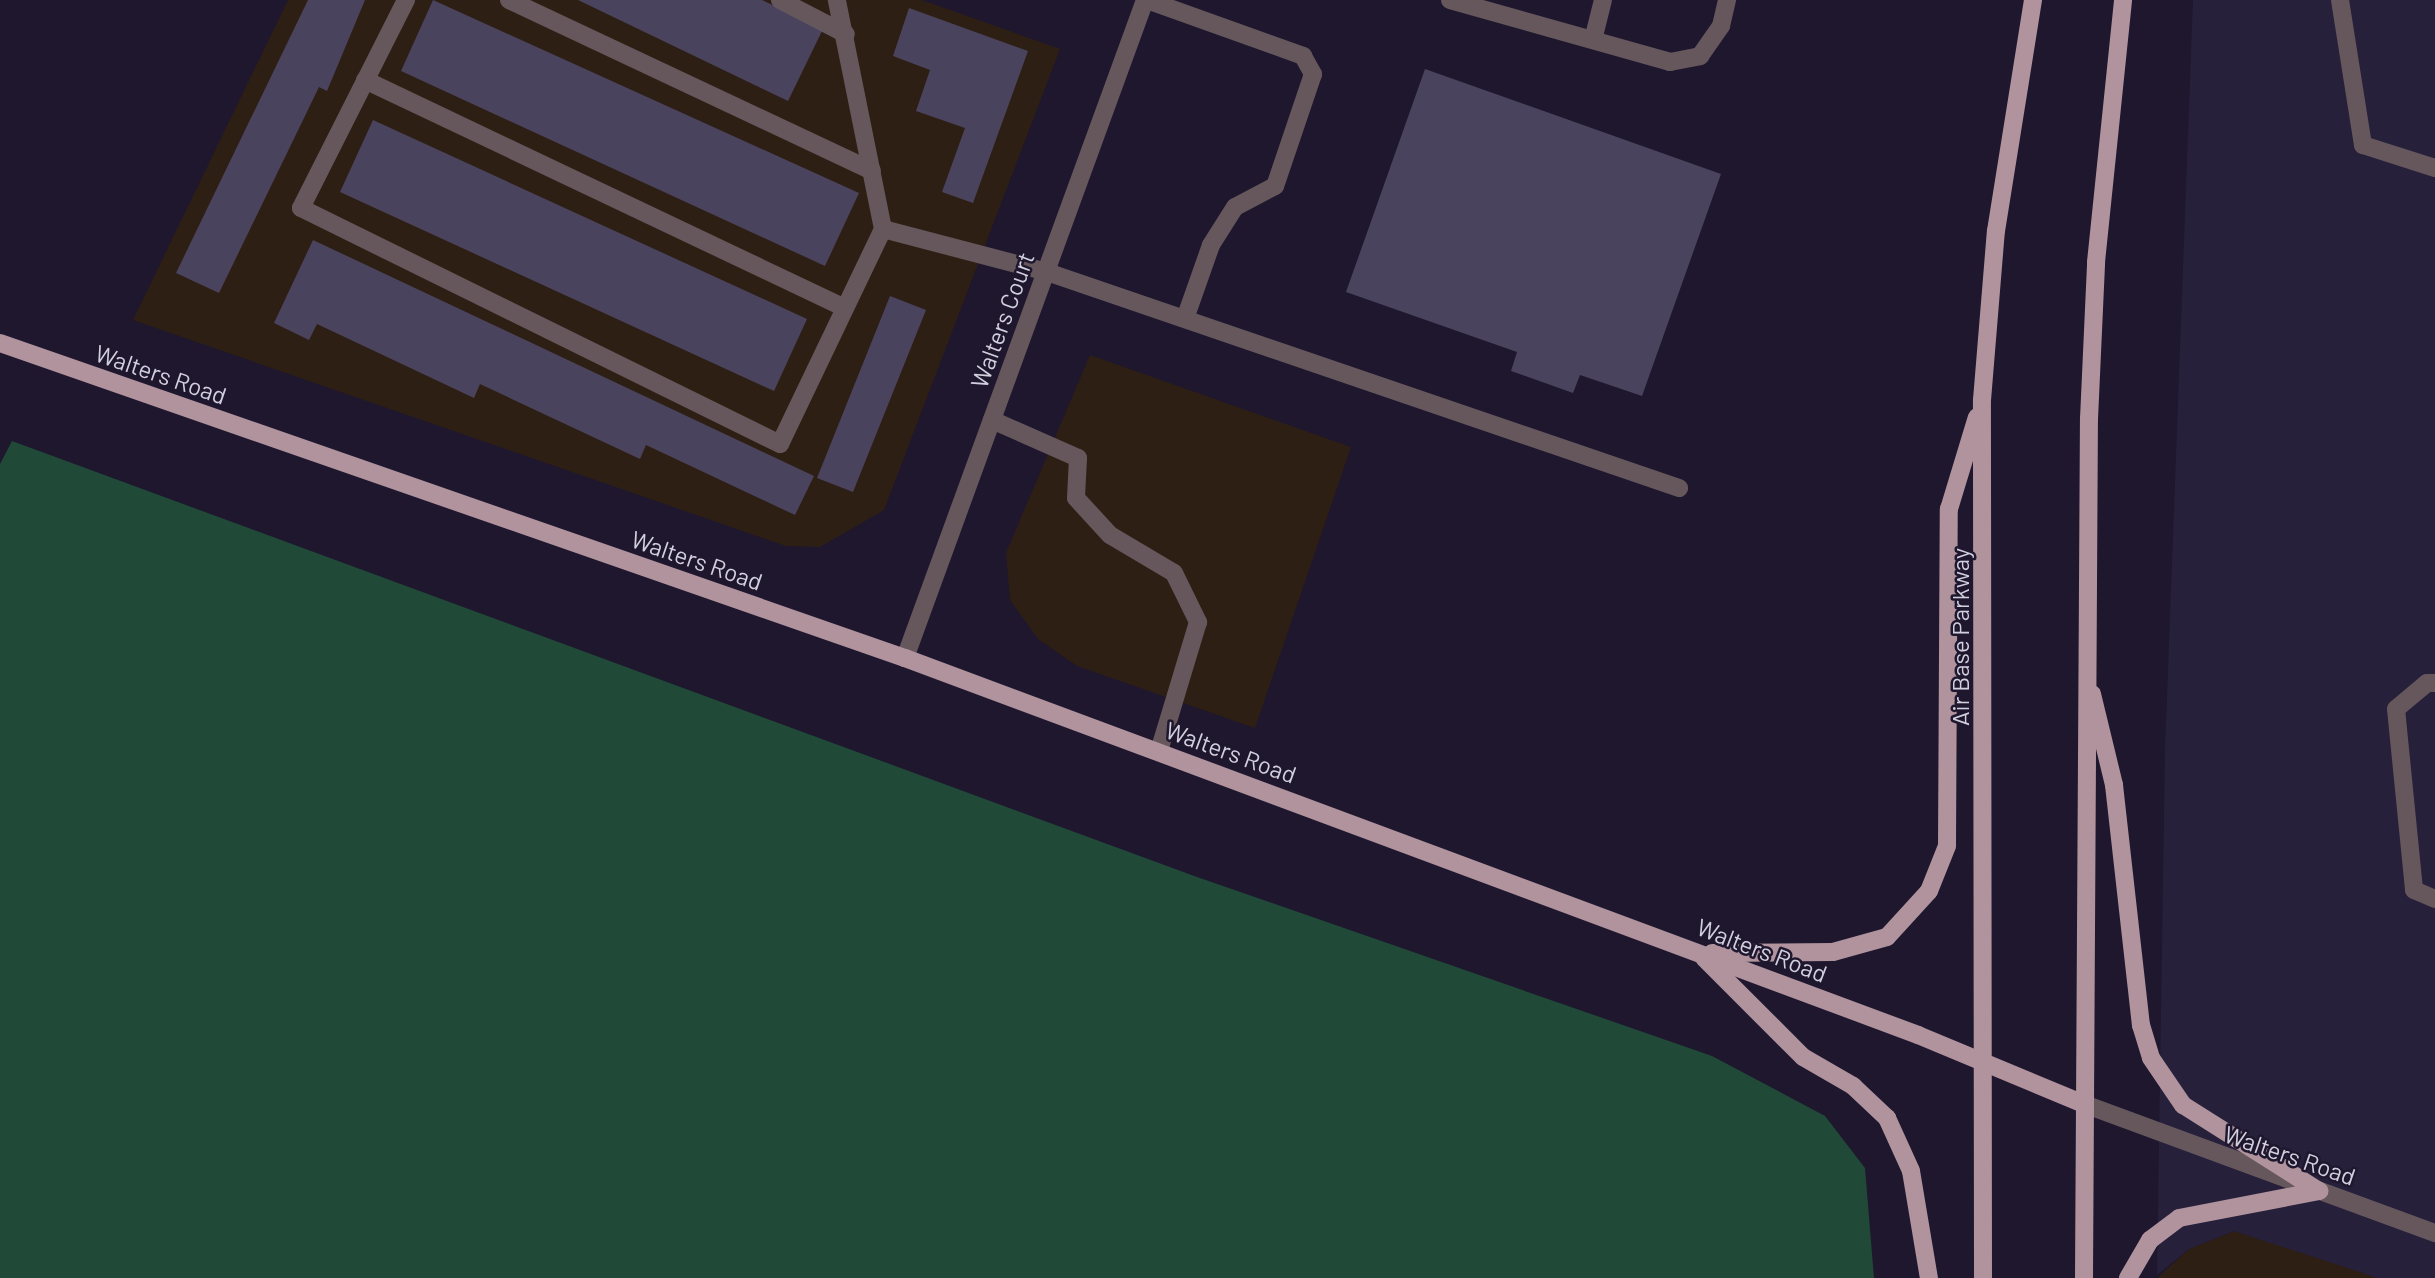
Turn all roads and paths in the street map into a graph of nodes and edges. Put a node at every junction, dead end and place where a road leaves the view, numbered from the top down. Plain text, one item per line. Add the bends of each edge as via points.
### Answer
1 (406, 0) edge
2 (509, 0) edge
3 (780, 0) edge
4 (837, 0) edge
5 (1146, 0) edge
6 (1450, 0) edge
7 (1603, 0) edge
8 (1727, 0) edge
9 (2033, 0) edge
10 (2123, 0) edge
11 (2340, 0) edge
12 (846, 34) junction
13 (1593, 40) junction
14 (365, 80) junction
15 (2435, 169) edge
16 (872, 172) junction
17 (883, 229) junction
18 (1046, 272) junction
19 (845, 308) junction
20 (1185, 319) junction
21 (0, 344) edge
22 (1982, 400) junction
23 (992, 420) junction
24 (1679, 488) dead end
25 (905, 658) junction
26 (2085, 667) junction
27 (2435, 683) edge
28 (1158, 751) junction
29 (2435, 899) edge
30 (1699, 953) junction
31 (1984, 1062) junction
32 (2084, 1104) junction
33 (2319, 1191) junction
34 (2435, 1233) edge
35 (1929, 1278) edge
36 (1983, 1278) edge
37 (2084, 1278) edge
38 (2128, 1278) edge

1 - 14 street
2 - 16 street
3 - 12 street
4 - 12 street
5 - 18 street, Walters Court
5 - 20 street via 1303,56 1313,74 1276,186 1235,207 1211,245
6 - 13 street
7 - 13 street
8 - 13 street via 1721,26 1700,56 1670,62
9 - 22 main road, Air Base Parkway via 1996,231
10 - 26 main road via 2096,262
11 - 15 street via 2363,145
12 - 16 street
14 - 19 street
14 - 19 street via 301,208 780,444
16 - 17 street
17 - 18 street
17 - 19 street
18 - 20 street
18 - 23 street, Walters Court
20 - 24 street
21 - 25 main road, Walters Road
22 - 30 main road via 1949,509 1947,846 1929,891 1887,937 1833,953
22 - 31 main road, Air Base Parkway
23 - 25 street, Walters Court
23 - 28 street via 1078,458 1076,498 1110,535 1174,573 1198,622
25 - 28 main road, Walters Road
26 - 32 main road
26 - 33 main road via 2115,785 2141,1025 2151,1058 2183,1105
27 - 29 street via 2427,683 2396,709 2414,890
28 - 30 main road, Walters Road
30 - 31 main road, Walters Road
30 - 35 main road via 1803,1057 1853,1086 1887,1118 1910,1171
31 - 32 main road, Walters Road
31 - 36 main road, Air Base Parkway
32 - 33 street, Walters Road
32 - 37 main road
33 - 34 street, Walters Road
33 - 38 main road via 2179,1218 2150,1240

